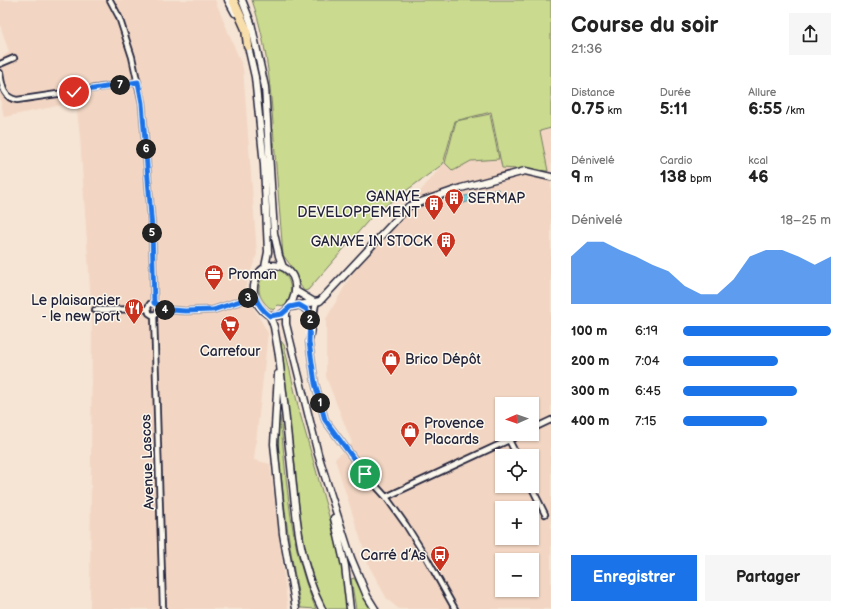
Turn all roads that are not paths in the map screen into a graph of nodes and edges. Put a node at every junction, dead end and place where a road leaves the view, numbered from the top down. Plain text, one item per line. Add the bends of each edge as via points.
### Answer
1 (110, 0) edge
2 (228, 0) edge
3 (233, 0) edge
4 (243, 0) edge
5 (248, 46) junction
6 (14, 58) dead end
7 (0, 64) edge
8 (0, 73) edge
9 (138, 82) junction
10 (551, 177) edge
11 (265, 267) junction
12 (284, 267) junction
13 (296, 291) junction
14 (255, 296) junction
15 (318, 302) junction
16 (154, 303) junction
17 (299, 305) junction
18 (148, 309) junction
19 (159, 309) junction
20 (288, 309) junction
21 (95, 310) dead end
22 (154, 315) junction
23 (270, 316) junction
24 (309, 342) junction
25 (279, 356) junction
26 (551, 420) edge
27 (539, 426) edge
28 (507, 441) edge
29 (327, 483) junction
30 (534, 493) edge
31 (386, 497) junction
32 (544, 514) dead end
33 (163, 609) edge
34 (296, 609) edge
35 (322, 609) edge
36 (350, 609) edge
37 (375, 609) edge
38 (455, 609) edge

1 - 9 street via 119,17
2 - 5 main road
3 - 5 highway via 246,29
4 - 12 main road via 252,24 265,87 274,232
5 - 11 main road via 255,77 264,164 268,252
6 - 7 street
8 - 9 street via 4,92 17,100
9 - 16 street via 152,229
10 - 15 main road via 525,171 461,188 408,206
11 - 12 main road
11 - 14 main road via 256,278
12 - 13 main road via 293,277
13 - 15 main road
13 - 20 main road
14 - 19 street via 213,310
14 - 23 main road via 263,311
15 - 17 main road
15 - 24 street
16 - 18 street via 150,304
16 - 19 street
17 - 20 main road
17 - 24 street via 309,313
18 - 21 street
18 - 22 street via 150,314
19 - 22 street
20 - 23 main road via 282,314
20 - 29 main road via 286,324
22 - 33 street, Avenue Lascos
23 - 25 main road
24 - 31 street via 315,383 325,420 365,474
25 - 34 main road via 274,444 283,534
25 - 35 main road via 300,538 309,578
26 - 27 street
28 - 31 street
29 - 36 main road via 345,566
29 - 37 main road via 354,566
30 - 32 street
31 - 38 street via 426,557

